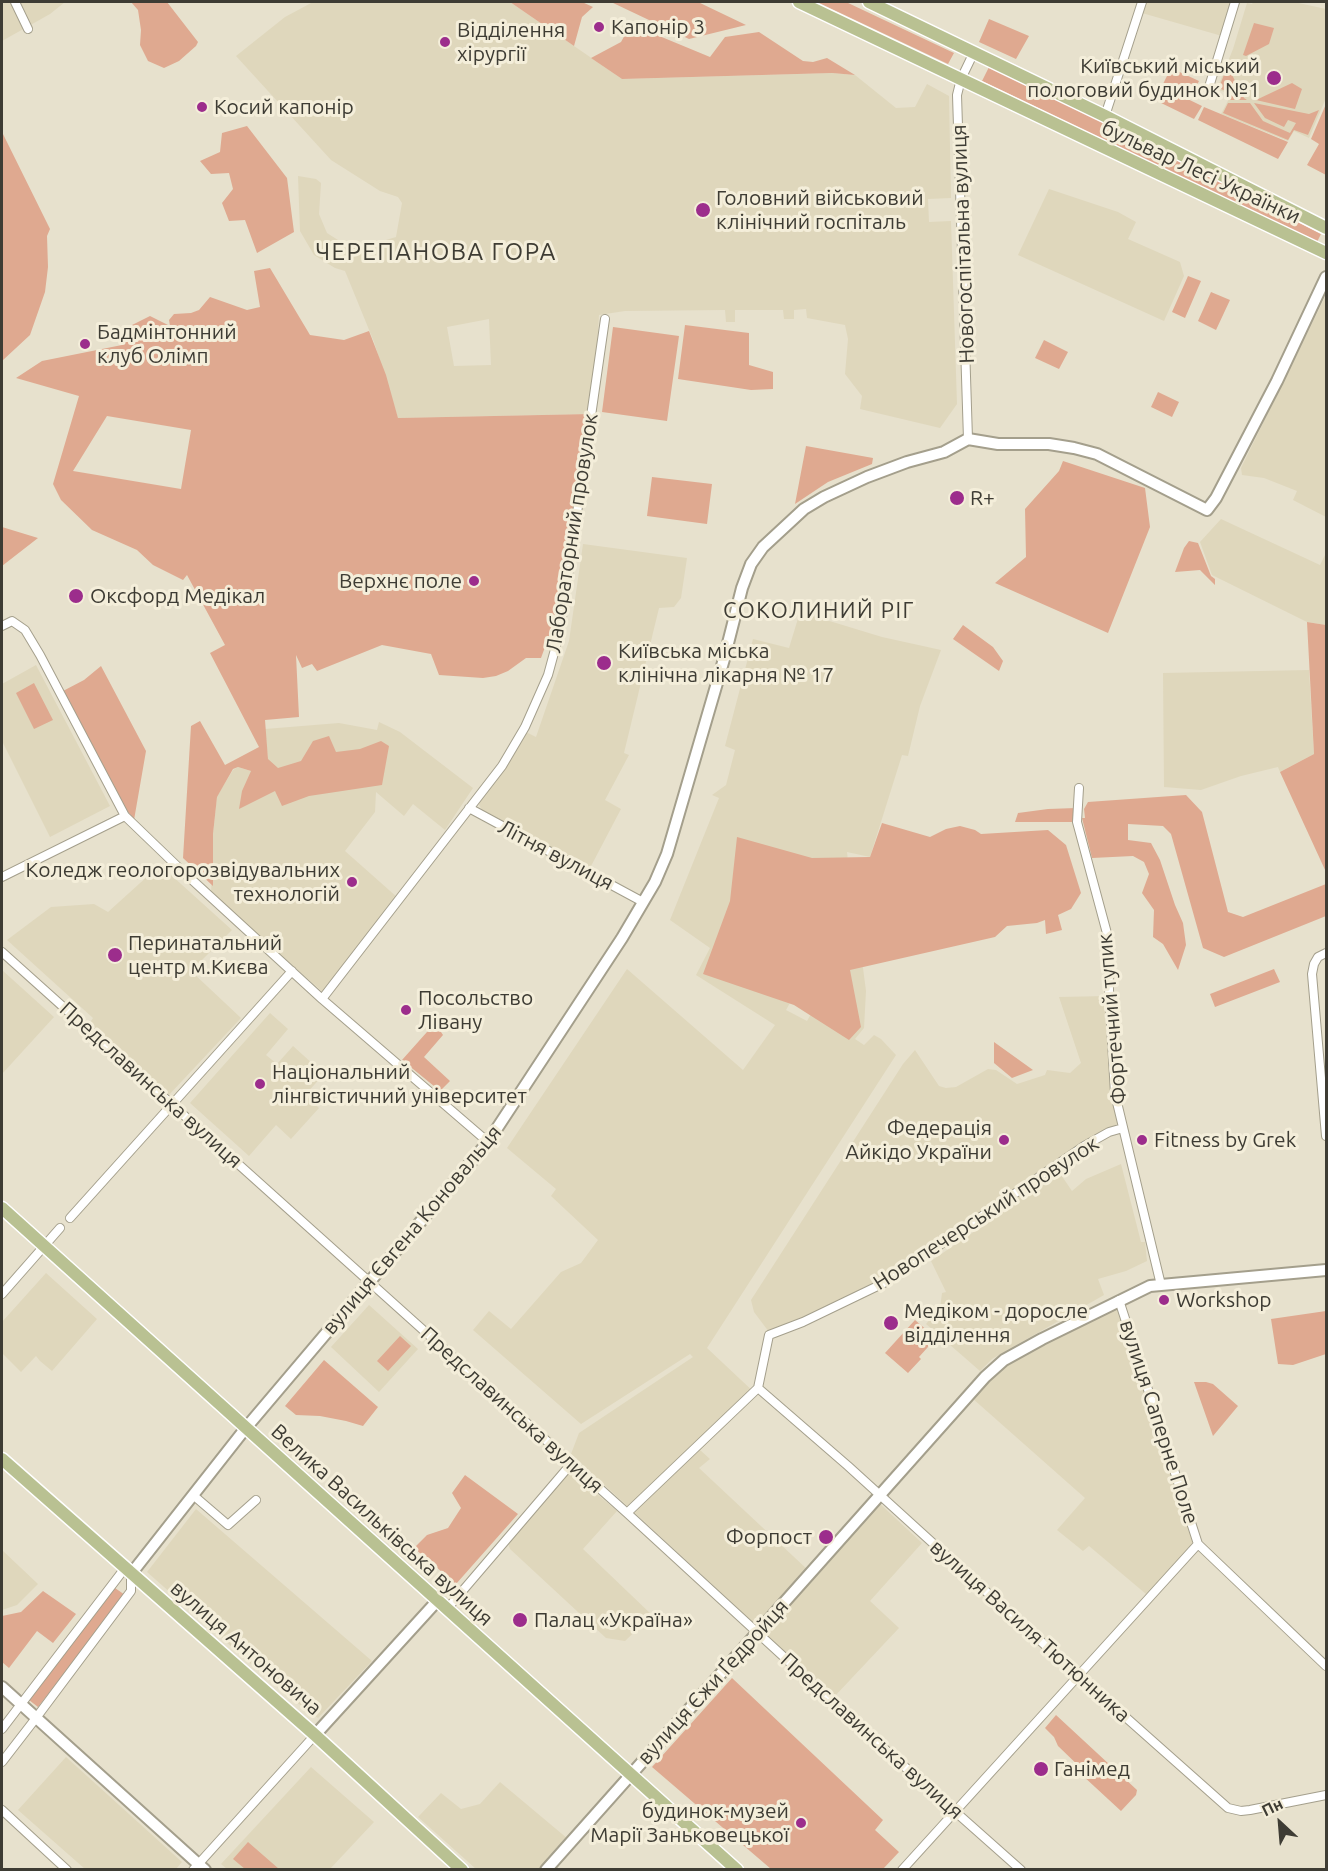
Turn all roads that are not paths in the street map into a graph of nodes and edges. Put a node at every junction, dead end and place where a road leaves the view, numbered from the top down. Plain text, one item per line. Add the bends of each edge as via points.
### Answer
1 (15, 2) edge
2 (800, 2) edge
3 (869, 2) edge
4 (1142, 2) edge
5 (1235, 2) edge
6 (28, 29) dead end
7 (974, 52) junction
8 (961, 79) junction
9 (1209, 87) dead end
10 (1105, 116) junction
11 (1326, 228) edge
12 (1326, 253) edge
13 (1326, 277) edge
14 (605, 319) dead end
15 (968, 439) junction
16 (2, 626) edge
17 (1079, 788) dead end
18 (469, 808) junction
19 (125, 816) junction
20 (2, 877) edge
21 (644, 903) junction
22 (2, 952) edge
23 (1326, 952) edge
24 (292, 971) junction
25 (322, 999) junction
26 (173, 1104) junction
27 (1123, 1128) junction
28 (1326, 1136) edge
29 (488, 1142) junction
30 (2, 1208) edge
31 (70, 1218) dead end
32 (60, 1228) dead end
33 (44, 1246) junction
34 (1326, 1270) edge
35 (369, 1282) junction
36 (1161, 1285) junction
37 (2, 1294) edge
38 (1119, 1299) junction
39 (758, 1389) junction
40 (245, 1429) junction
41 (2, 1459) edge
42 (571, 1464) junction
43 (193, 1495) junction
44 (880, 1495) junction
45 (256, 1500) dead end
46 (627, 1513) junction
47 (1198, 1544) junction
48 (128, 1571) junction
49 (442, 1604) junction
50 (757, 1634) junction
51 (1326, 1666) edge
52 (1078, 1676) junction
53 (2, 1687) edge
54 (21, 1705) junction
55 (36, 1718) junction
56 (2, 1729) edge
57 (315, 1735) junction
58 (2, 1762) edge
59 (630, 1774) junction
60 (1326, 1796) edge
61 (2, 1810) edge
62 (956, 1811) junction
63 (198, 1868) edge
64 (67, 1869) edge
65 (462, 1869) edge
66 (546, 1869) edge
67 (737, 1869) edge
68 (902, 1869) edge
69 (1021, 1869) edge

1 - 6 street
2 - 8 main road, бульвар Лесі Українки
3 - 7 main road, бульвар Лесі Українки
4 - 10 street
5 - 9 street
7 - 8 street, Новогоспітальна вулиця
7 - 10 main road, бульвар Лесі Українки
8 - 12 main road, бульвар Лесі Українки
8 - 15 street, Новогоспітальна вулиця via 957,95
10 - 11 main road, бульвар Лесі Українки
13 - 15 main road via 1277,381 1207,510 1097,454 1049,444 998,444
14 - 18 street, Лабораторний провулок via 574,538 548,675 502,766
15 - 21 main road, вулиця Євгена Коновальця via 944,452 878,473 824,497 784,526 751,564 674,833
16 - 19 street via 12,621 25,630
17 - 27 street, Фортечний тупик via 1077,822 1108,938 1115,1094
18 - 21 street, Літня вулиця
18 - 25 street, Лабораторний провулок
19 - 20 street
19 - 24 street
21 - 29 main road, вулиця Євгена Коновальця
22 - 26 street, Предславинська вулиця
23 - 28 street via 1318,957 1312,974
24 - 25 street
24 - 26 street
25 - 29 street
26 - 31 street
26 - 35 street, Предславинська вулиця
27 - 36 street, Фортечний тупик
27 - 39 street, Новопечерський провулок via 1084,1146 886,1282 769,1335
29 - 35 main road, вулиця Євгена Коновальця
30 - 33 main road, Велика Васильківська вулиця
32 - 33 street
33 - 37 street
33 - 40 main road, Велика Васильківська вулиця
34 - 36 main road, вулиця Єжи Ґедройця
35 - 40 main road, вулиця Євгена Коновальця
35 - 42 street, Предславинська вулиця
36 - 38 main road, вулиця Єжи Ґедройця
38 - 44 main road, вулиця Єжи Ґедройця via 1004,1360
38 - 47 street, вулиця Саперне Поле
39 - 44 street, вулиця Василя Тютюнника
39 - 46 street
40 - 43 main road, вулиця Євгена Коновальця
40 - 49 main road, Велика Васильківська вулиця
41 - 48 main road, вулиця Антоновича
42 - 46 street, Предславинська вулиця
42 - 49 street
43 - 45 street via 228,1525
43 - 48 main road, вулиця Євгена Коновальця
44 - 50 main road, вулиця Єжи Ґедройця
44 - 52 street, вулиця Василя Тютюнника
46 - 50 street, Предславинська вулиця
47 - 51 street
47 - 52 street
48 - 54 street
48 - 55 street via 131,1591
48 - 57 main road, вулиця Антоновича
49 - 57 main road
49 - 59 main road, Велика Васильківська вулиця
50 - 59 main road, вулиця Єжи Ґедройця
50 - 62 street, Предславинська вулиця
52 - 60 street, вулиця Василя Тютюнника via 1228,1808 1250,1810
52 - 62 street
53 - 54 main road
54 - 55 main road
54 - 56 street
55 - 58 street
55 - 63 main road
57 - 63 street
57 - 65 main road, вулиця Антоновича
59 - 66 main road, вулиця Єжи Ґедройця
59 - 67 main road, Велика Васильківська вулиця
61 - 64 street
62 - 68 street
62 - 69 street, Предславинська вулиця

